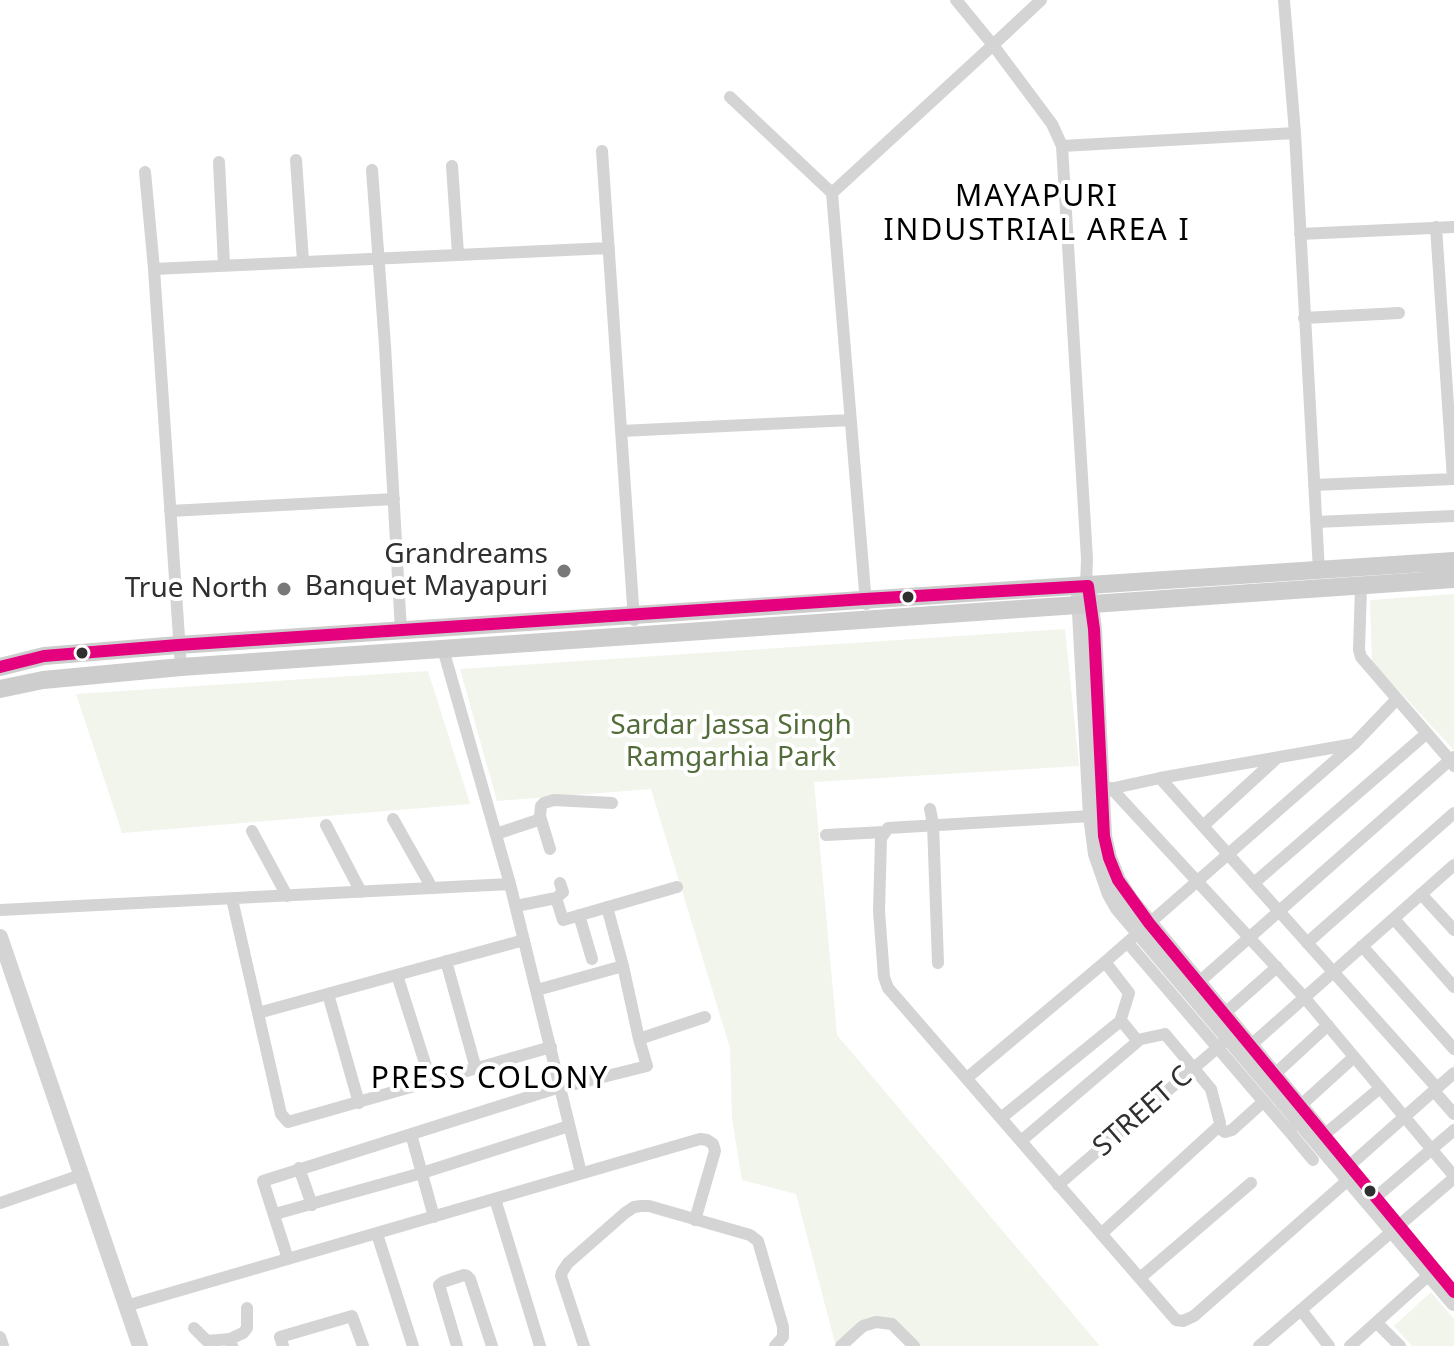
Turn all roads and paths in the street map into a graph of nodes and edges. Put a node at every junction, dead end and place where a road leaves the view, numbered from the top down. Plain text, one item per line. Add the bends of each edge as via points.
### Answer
1 (956, 0) edge
2 (1041, 0) edge
3 (1284, 0) edge
4 (993, 45) junction
5 (730, 97) dead end
6 (1295, 133) junction
7 (1062, 146) junction
8 (602, 151) dead end
9 (296, 160) dead end
10 (219, 162) dead end
11 (452, 166) dead end
12 (372, 170) dead end
13 (145, 172) dead end
14 (832, 193) junction
15 (1436, 227) junction
16 (1454, 227) edge
17 (1300, 234) junction
18 (609, 248) junction
19 (458, 254) junction
20 (379, 258) junction
21 (303, 261) junction
22 (224, 265) junction
23 (154, 269) junction
24 (1399, 313) dead end
25 (1304, 318) junction
26 (851, 420) junction
27 (621, 431) junction
28 (1453, 479) edge
29 (1314, 485) junction
30 (394, 499) junction
31 (170, 511) junction
32 (1454, 516) edge
33 (1316, 522) junction
34 (1454, 561) edge
35 (1319, 571) junction
36 (1454, 579) edge
37 (1361, 587) junction
38 (1085, 592) junction
39 (865, 599) junction
40 (634, 615) junction
41 (867, 619) junction
42 (401, 631) junction
43 (634, 636) junction
44 (178, 645) junction
45 (443, 649) junction
46 (0, 667) edge
47 (181, 667) junction
48 (0, 689) edge
49 (1396, 700) junction
50 (1426, 734) junction
51 (1354, 744) junction
52 (1277, 758) junction
53 (1453, 761) edge
54 (1160, 778) junction
55 (1106, 790) junction
56 (612, 803) dead end
57 (930, 809) dead end
58 (1454, 813) edge
59 (1091, 816) junction
60 (393, 819) dead end
61 (541, 819) junction
62 (933, 824) junction
63 (326, 825) dead end
64 (1203, 826) junction
65 (252, 831) dead end
66 (884, 832) junction
67 (496, 834) junction
68 (826, 835) dead end
69 (550, 849) dead end
70 (1228, 853) junction
71 (1454, 866) edge
72 (1197, 881) junction
73 (560, 883) dead end
74 (1254, 883) junction
75 (510, 884) junction
76 (677, 887) dead end
77 (432, 888) junction
78 (361, 892) junction
79 (1421, 894) junction
80 (287, 896) junction
81 (556, 898) junction
82 (232, 899) junction
83 (516, 906) junction
84 (607, 907) junction
85 (0, 910) edge
86 (1279, 912) junction
87 (579, 915) junction
88 (1394, 919) junction
89 (1454, 930) edge
90 (1139, 933) junction
91 (0, 937) edge
92 (1251, 937) junction
93 (524, 940) junction
94 (1307, 943) junction
95 (1362, 946) junction
96 (592, 959) dead end
97 (446, 961) junction
98 (1105, 962) junction
99 (938, 963) dead end
100 (623, 966) junction
101 (1277, 967) junction
102 (1334, 972) junction
103 (397, 975) junction
104 (1199, 982) junction
105 (1454, 987) edge
106 (537, 990) junction
107 (328, 994) junction
108 (1304, 997) junction
109 (258, 1013) junction
110 (1224, 1014) junction
111 (705, 1017) dead end
112 (1120, 1022) junction
113 (1328, 1025) junction
114 (639, 1039) junction
115 (1228, 1039) junction
116 (1137, 1040) junction
117 (1251, 1045) junction
118 (551, 1047) junction
119 (1454, 1049) edge
120 (1354, 1057) junction
121 (1194, 1068) junction
122 (476, 1069) junction
123 (1454, 1073) edge
124 (1275, 1074) junction
125 (967, 1078) junction
126 (431, 1082) junction
127 (560, 1084) junction
128 (1380, 1088) junction
129 (1435, 1089) junction
130 (1263, 1102) junction
131 (359, 1103) junction
132 (1454, 1114) edge
133 (1404, 1117) junction
134 (1001, 1118) junction
135 (1295, 1119) junction
136 (569, 1126) junction
137 (1218, 1127) junction
138 (1454, 1130) edge
139 (411, 1134) junction
140 (1324, 1135) junction
141 (1021, 1141) junction
142 (1431, 1149) junction
143 (1313, 1160) dead end
144 (299, 1168) junction
145 (422, 1173) junction
146 (581, 1173) junction
147 (1349, 1173) junction
148 (81, 1175) junction
149 (1454, 1177) edge
150 (1251, 1183) dead end
151 (1058, 1185) junction
152 (1376, 1197) junction
153 (495, 1199) junction
154 (0, 1203) edge
155 (312, 1205) junction
156 (275, 1214) junction
157 (434, 1217) junction
158 (695, 1220) junction
159 (1397, 1228) junction
160 (377, 1234) junction
161 (1101, 1234) junction
162 (288, 1259) junction
163 (1430, 1274) junction
164 (1140, 1278) junction
165 (1453, 1293) edge
166 (126, 1306) junction
167 (247, 1308) dead end
168 (1301, 1310) junction
169 (1377, 1323) junction
170 (194, 1328) dead end
171 (0, 1337) edge
172 (231, 1342) edge
173 (3, 1346) edge
174 (140, 1346) edge
175 (283, 1346) edge
176 (363, 1346) edge
177 (413, 1346) edge
178 (457, 1346) edge
179 (492, 1346) edge
180 (540, 1346) edge
181 (584, 1346) edge
182 (775, 1346) edge
183 (841, 1346) edge
184 (914, 1346) edge
185 (1259, 1346) edge
186 (1329, 1346) edge
187 (1350, 1346) edge
188 (1400, 1346) edge

1 - 4 street
2 - 4 street
3 - 6 street
4 - 7 street via 1052,124
4 - 14 street
5 - 14 street
6 - 7 street
6 - 17 street
7 - 38 street
8 - 18 street
9 - 21 street
10 - 22 street
11 - 19 street
12 - 20 street
13 - 23 street
14 - 26 street
15 - 16 street
15 - 17 street
15 - 28 street
17 - 25 street
18 - 19 street
18 - 27 street
19 - 20 street
20 - 21 street
20 - 30 street
21 - 22 street
22 - 23 street
23 - 31 street
24 - 25 street
25 - 29 street
26 - 27 street
26 - 39 street
27 - 40 street
28 - 29 street
29 - 33 street
30 - 31 street
30 - 42 street
31 - 44 street
32 - 33 street
33 - 35 street
34 - 35 main road
35 - 38 main road
36 - 37 main road
37 - 38 main road
37 - 49 street via 1359,650
38 - 39 main road
38 - 41 main road
38 - 55 street via 1094,629
38 - 59 street
39 - 40 main road
39 - 41 street
40 - 42 main road
40 - 43 street
41 - 43 main road
42 - 44 main road
43 - 45 main road
44 - 46 main road via 44,656
44 - 47 street
45 - 47 main road
45 - 67 street
47 - 48 main road
49 - 50 street
49 - 51 street
50 - 53 street
50 - 74 street
51 - 52 street
51 - 70 street
52 - 54 street
52 - 64 street
53 - 86 street
54 - 55 street
54 - 64 street
55 - 72 street
55 - 90 street via 1104,836 1109,858 1130,899
56 - 61 street via 548,801 541,806
57 - 62 street
58 - 94 street
59 - 62 street
59 - 90 street via 1104,881
60 - 77 street
61 - 67 street
61 - 69 street
62 - 66 street via 893,826
62 - 99 street
63 - 78 street
64 - 70 street
65 - 80 street
66 - 68 street
66 - 125 street via 879,911 885,983
67 - 75 street
70 - 72 street
70 - 74 street
71 - 79 street
72 - 90 street
72 - 92 street
73 - 81 street via 563,892
74 - 86 street
75 - 77 street
75 - 83 street
76 - 84 street
77 - 78 street
78 - 80 street
79 - 88 street
79 - 89 street
80 - 82 street
81 - 83 street
81 - 87 street via 563,920
82 - 85 street
82 - 109 street
83 - 93 street
84 - 87 street
84 - 100 street
86 - 92 street
86 - 94 street
87 - 96 street
88 - 95 street
88 - 105 street
90 - 98 street
90 - 104 street
90 - 115 street
91 - 148 street
92 - 101 street
92 - 104 street
93 - 97 street
93 - 106 street
94 - 102 street
95 - 102 street
95 - 119 street
97 - 103 street
97 - 122 street
98 - 112 street via 1129,993
98 - 125 street
100 - 106 street
100 - 114 street
101 - 108 street
101 - 110 street
102 - 108 street
102 - 129 street
103 - 107 street
103 - 126 street
104 - 110 street
106 - 118 street
107 - 109 street
107 - 131 street
108 - 113 street
108 - 117 street
109 - 131 street via 284,1119 292,1122
110 - 115 street
111 - 114 street
112 - 116 street
112 - 134 street
113 - 120 street
113 - 124 street
114 - 127 street via 647,1066
115 - 117 street
115 - 121 street, STREET C
115 - 130 street
115 - 135 street
116 - 121 street via 1165,1034
116 - 141 street
117 - 124 street
118 - 122 street
118 - 127 street
120 - 128 street
120 - 135 street
121 - 137 street via 1211,1089
121 - 151 street, STREET C
122 - 126 street
123 - 129 street
124 - 135 street
125 - 134 street
126 - 131 street
127 - 136 street
127 - 139 street
128 - 133 street
128 - 140 street
129 - 132 street
129 - 133 street
130 - 135 street
130 - 137 street via 1228,1132
133 - 142 street
133 - 147 street
134 - 141 street
135 - 140 street
135 - 143 street
135 - 147 street
136 - 145 street
136 - 146 street
137 - 161 street
138 - 142 street
139 - 144 street
139 - 145 street
140 - 147 street
141 - 151 street
142 - 149 street
142 - 152 street
144 - 155 street
144 - 156 street via 263,1181
145 - 155 street
145 - 157 street
146 - 153 street
146 - 158 street via 707,1140 715,1151
147 - 152 street
147 - 159 street
147 - 164 street via 1194,1316 1176,1320
148 - 154 street
148 - 166 street
149 - 159 street
150 - 164 street
151 - 161 street
152 - 159 street
153 - 157 street
153 - 180 street
155 - 156 street
156 - 162 street
157 - 160 street
158 - 181 street via 649,1206 634,1207 564,1267 561,1276
158 - 182 street via 758,1241 783,1327
159 - 163 street
159 - 165 street
159 - 168 street
160 - 162 street
160 - 177 street
161 - 164 street
162 - 166 street
163 - 165 street
163 - 169 street
166 - 174 street
167 - 172 street via 247,1328
168 - 185 street
168 - 186 street
169 - 187 street
169 - 188 street
170 - 172 street via 207,1341
171 - 173 street
175 - 176 street via 280,1337 352,1316
178 - 179 street via 439,1285 464,1275 470,1279
183 - 184 street via 863,1326 876,1322 892,1324

